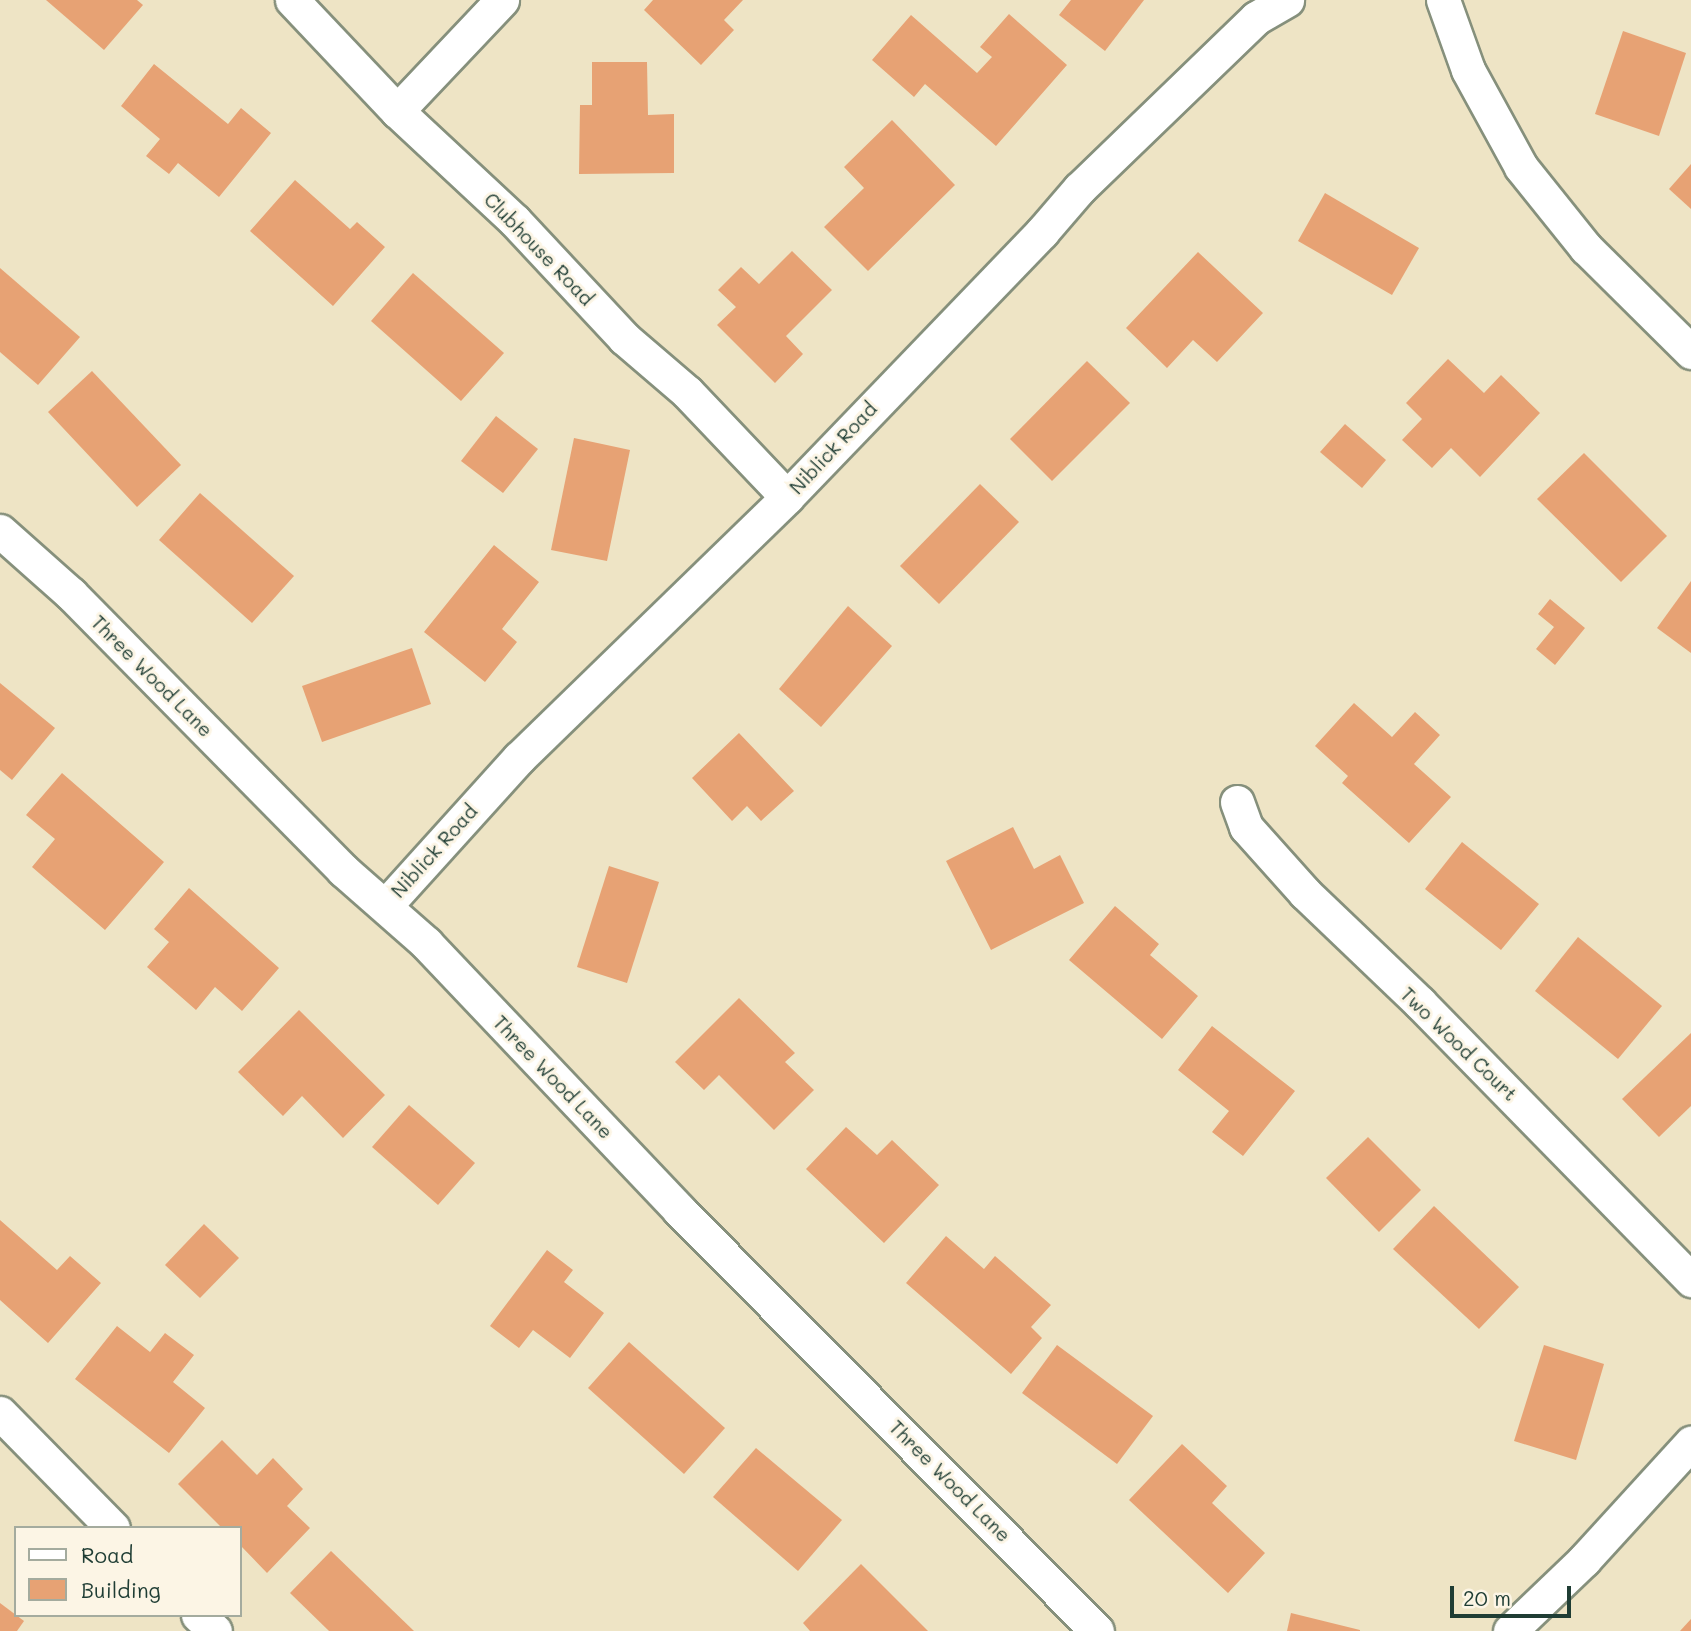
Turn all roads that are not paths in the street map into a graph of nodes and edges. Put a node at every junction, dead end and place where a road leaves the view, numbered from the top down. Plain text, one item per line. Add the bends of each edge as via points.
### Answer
1 (292, 0) edge
2 (502, 0) edge
3 (1287, 0) edge
4 (1443, 0) edge
5 (397, 111) junction
6 (1691, 352) edge
7 (787, 497) junction
8 (0, 531) edge
9 (1237, 802) dead end
10 (386, 905) junction
11 (1691, 1280) edge
12 (0, 1413) edge
13 (1691, 1443) edge
14 (111, 1526) edge
15 (200, 1617) edge
16 (215, 1631) edge
17 (1097, 1631) edge
18 (1510, 1631) edge

1 - 5 street, Clubhouse Road
2 - 5 street
3 - 7 street, Niblick Road via 1256,18 1079,188
4 - 6 street via 1468,70 1521,167 1586,248
5 - 7 street, Clubhouse Road via 515,221 624,338 687,392
7 - 10 street, Niblick Road via 519,758
8 - 10 street, Three Wood Lane via 71,594 343,870
9 - 11 street, Two Wood Court via 1246,827 1305,893 1420,1003
10 - 17 street, Three Wood Lane via 679,1210
12 - 14 street
13 - 18 street via 1584,1560
15 - 16 street

